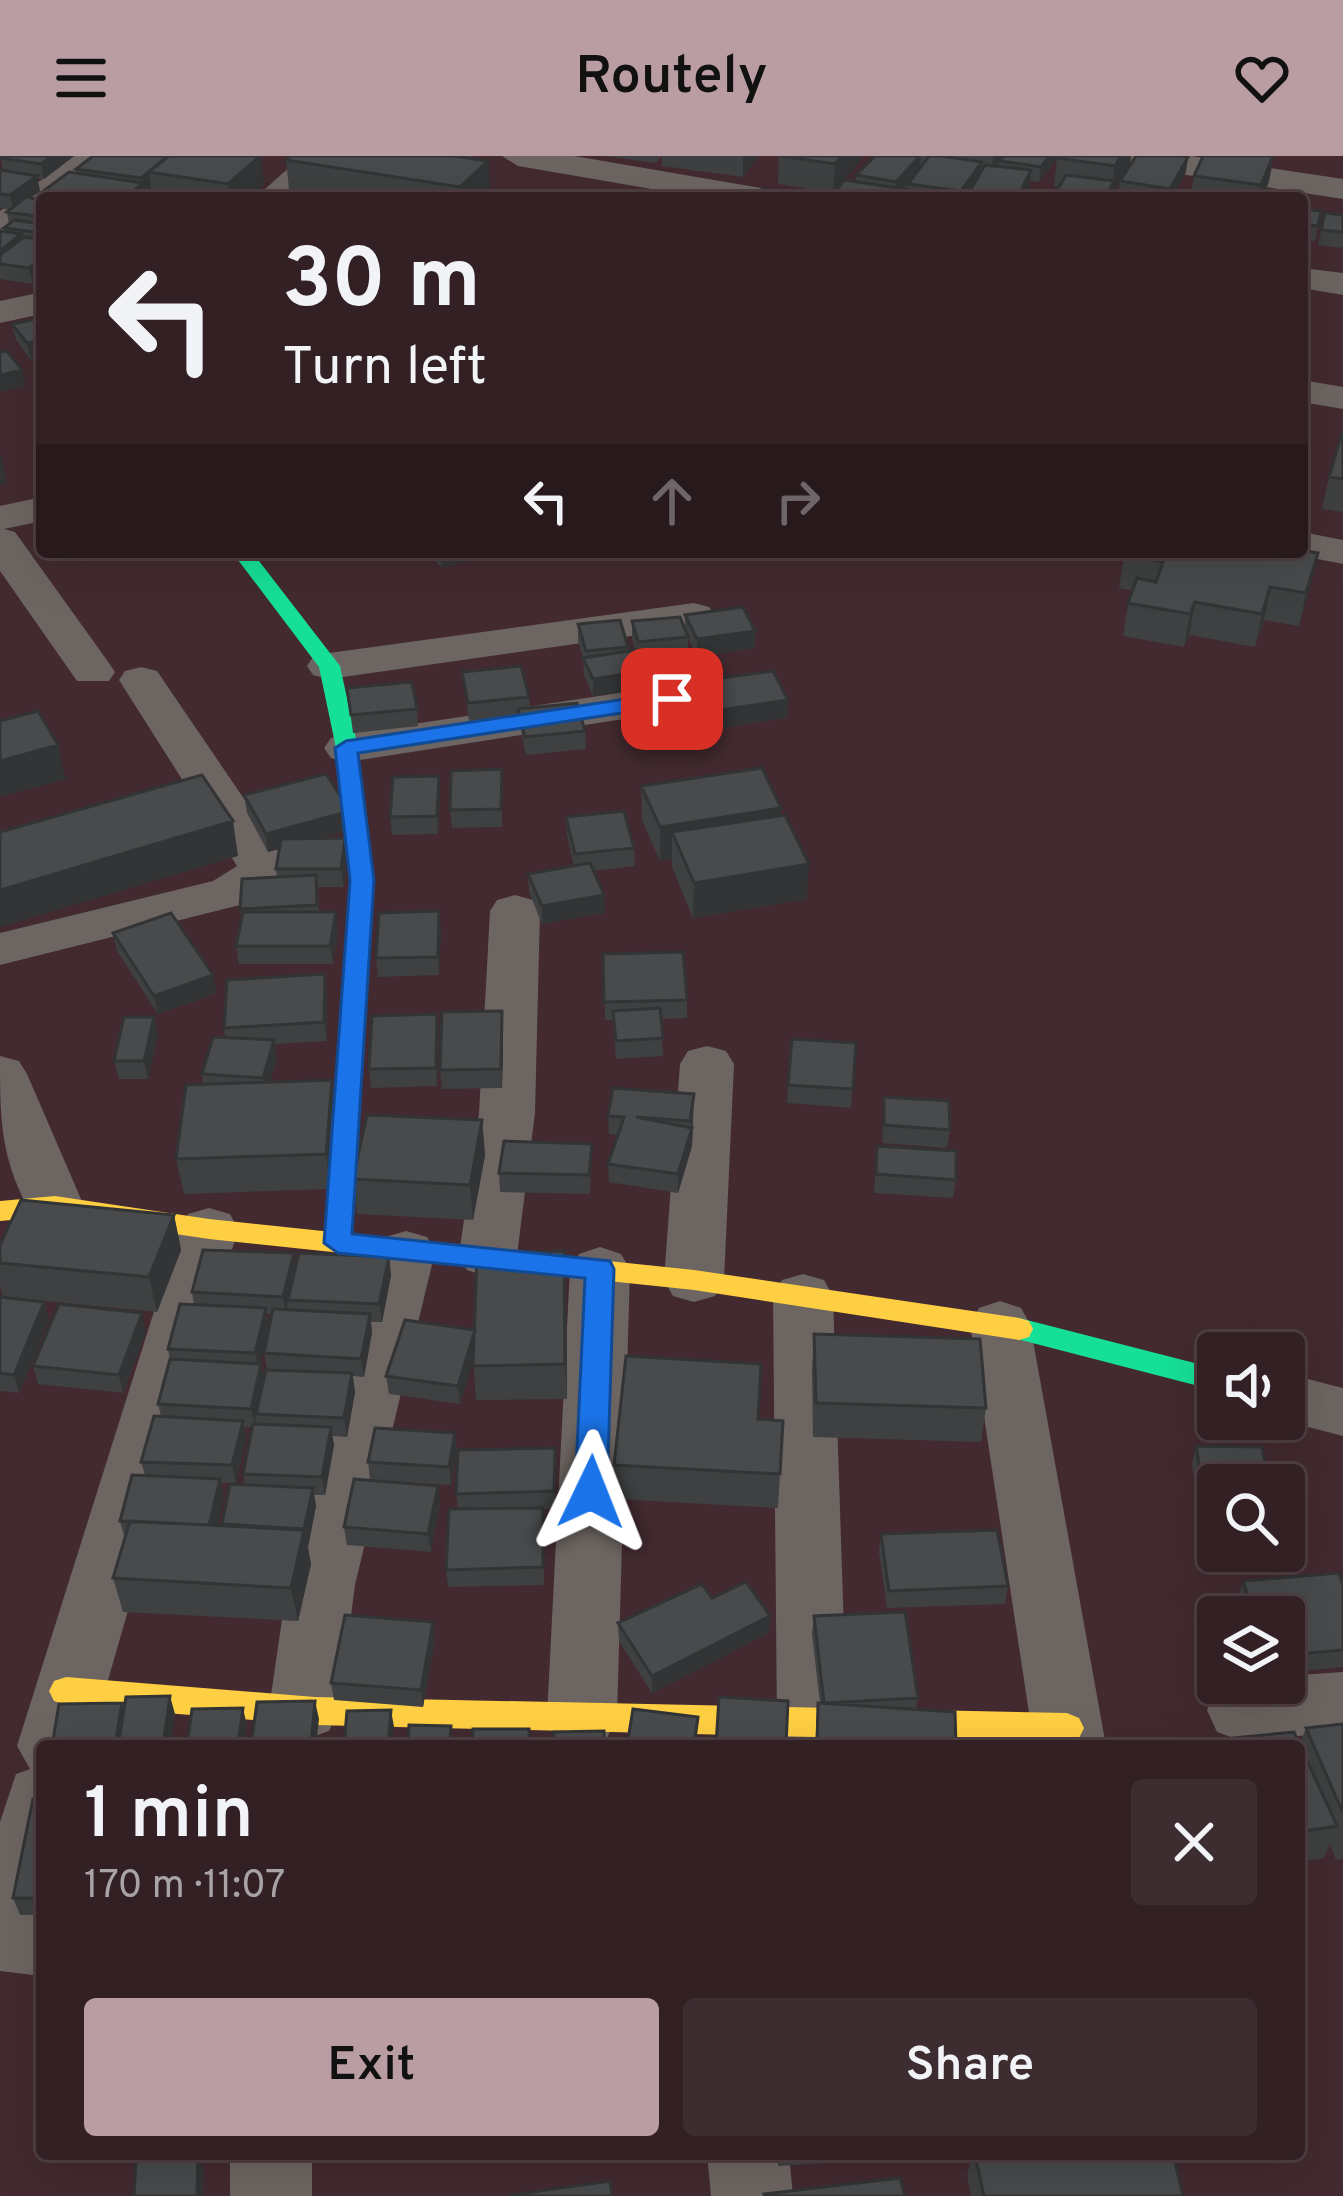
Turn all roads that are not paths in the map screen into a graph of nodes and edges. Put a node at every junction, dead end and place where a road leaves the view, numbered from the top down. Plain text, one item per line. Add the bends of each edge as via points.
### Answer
1 (93, 156) edge
2 (321, 156) edge
3 (1128, 156) edge
4 (532, 164) edge
5 (0, 177) edge
6 (55, 184) junction
7 (1343, 189) edge
8 (752, 190) edge
9 (45, 192) edge
10 (279, 192) edge
11 (36, 199) edge
12 (0, 227) edge
13 (1308, 279) edge
14 (1343, 284) edge
15 (0, 290) edge
16 (36, 299) edge
17 (36, 302) edge
18 (0, 312) edge
19 (1308, 393) edge
20 (1343, 398) edge
21 (36, 510) edge
22 (0, 518) edge
23 (0, 541) edge
24 (1308, 545) edge
25 (1343, 552) edge
26 (247, 558) edge
27 (694, 616) edge
28 (329, 666) junction
29 (93, 672) dead end
30 (141, 680) dead end
31 (672, 699) dead end
32 (346, 748) junction
33 (515, 911) dead end
34 (0, 949) edge
35 (707, 1064) dead end
36 (0, 1074) edge
37 (56, 1206) junction
38 (0, 1211) edge
39 (209, 1229) junction
40 (338, 1243) junction
41 (406, 1252) junction
42 (488, 1255) junction
43 (600, 1269) junction
44 (694, 1280) junction
45 (803, 1296) junction
46 (1000, 1324) junction
47 (1197, 1375) edge
48 (1305, 1402) edge
49 (1343, 1412) edge
50 (1343, 1702) edge
51 (304, 1709) junction
52 (1242, 1710) dead end
53 (582, 1716) junction
54 (60, 1719) edge
55 (812, 1722) junction
56 (1068, 1737) edge
57 (36, 1824) edge
58 (36, 1940) edge
59 (271, 2160) edge
60 (749, 2160) edge
61 (271, 2196) edge
62 (752, 2196) edge

1 - 6 street
2 - 10 street
3 - 7 street
4 - 8 street
5 - 6 street
6 - 9 street
11 - 12 street
13 - 14 street
15 - 16 street
17 - 18 street
19 - 20 street
21 - 22 street
23 - 29 street
24 - 25 street
26 - 28 street
27 - 28 street
28 - 32 street
30 - 34 street via 262,862 261,873 230,892
31 - 32 street
32 - 40 street via 362,880
33 - 42 street via 507,1114
35 - 44 street
36 - 37 street
37 - 38 street
37 - 39 street
39 - 40 street
39 - 54 street
40 - 41 street
41 - 42 street
41 - 51 street via 321,1585
42 - 43 street
43 - 44 street
43 - 53 street
44 - 45 street
45 - 46 street
45 - 55 street
46 - 47 street
46 - 56 street
48 - 49 street
50 - 52 street
51 - 53 street
51 - 54 street
53 - 55 street
55 - 56 street
57 - 58 street via 10,1939
59 - 61 street
60 - 62 street

